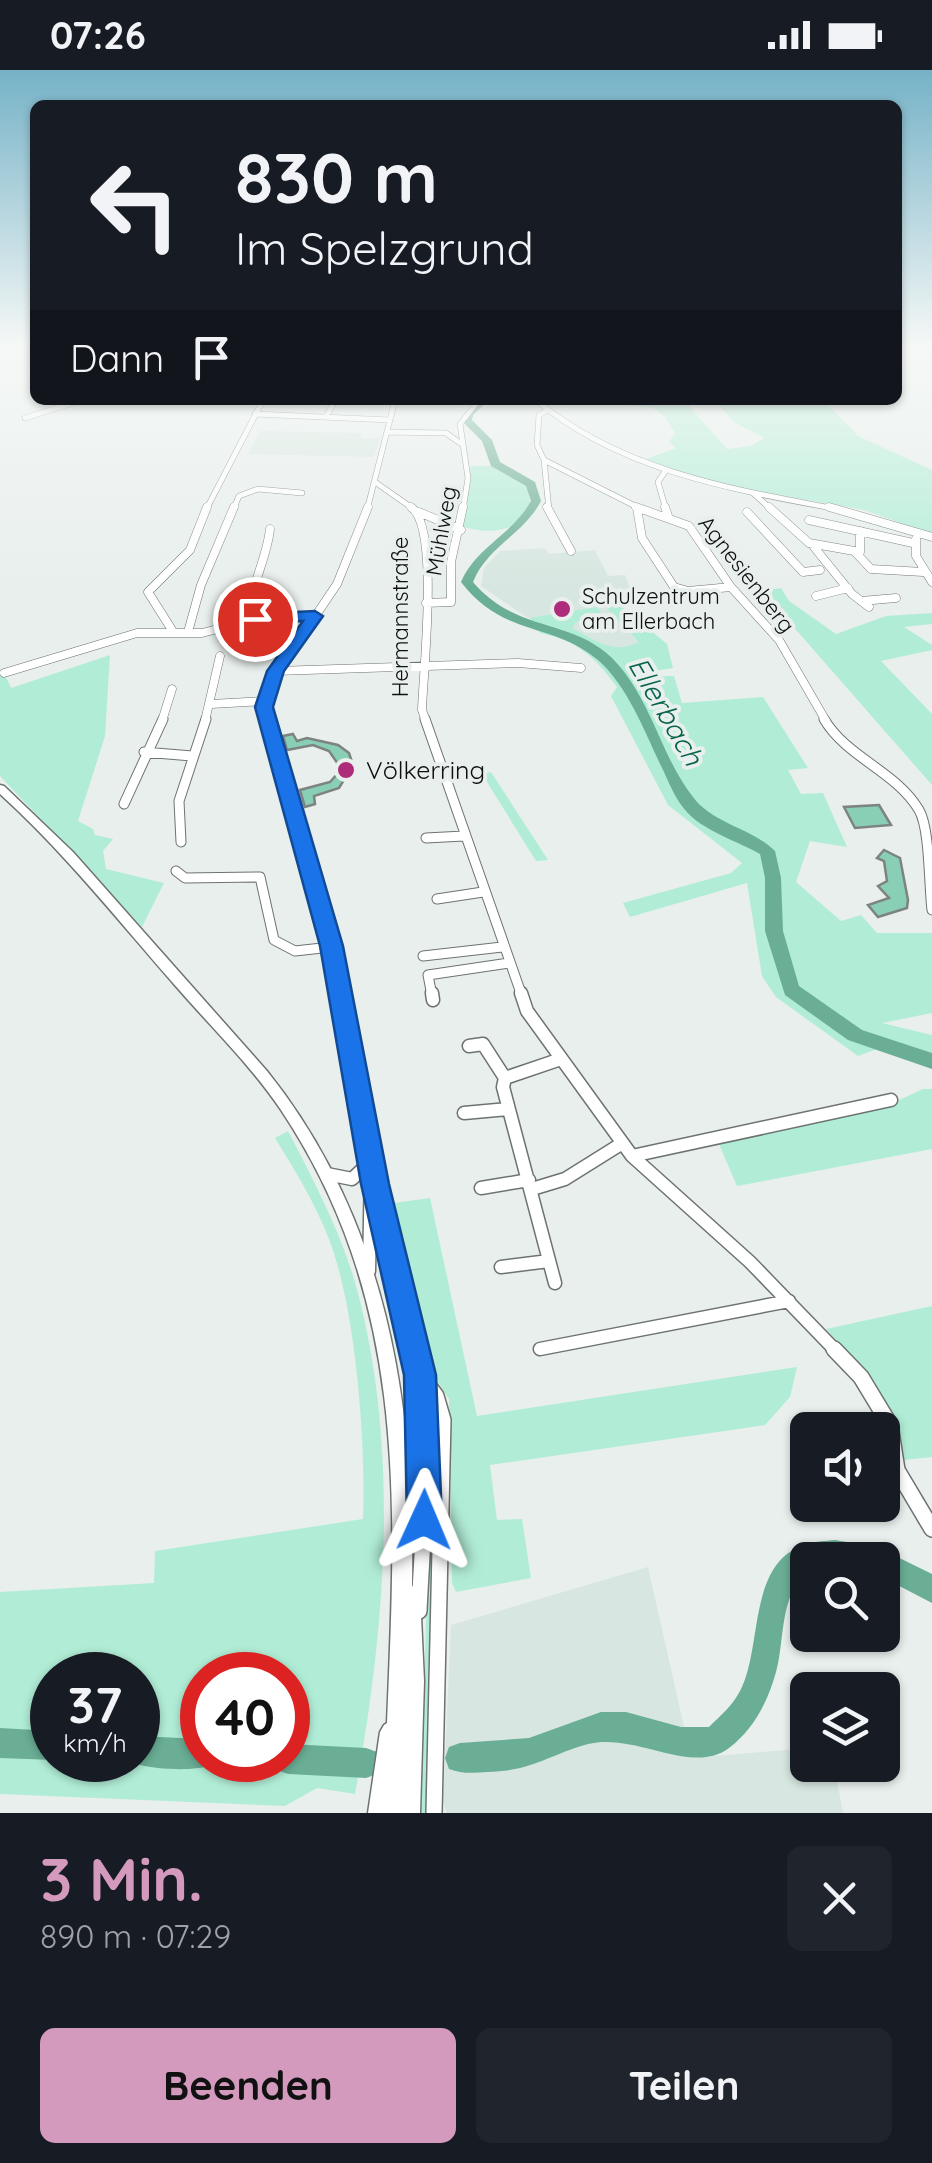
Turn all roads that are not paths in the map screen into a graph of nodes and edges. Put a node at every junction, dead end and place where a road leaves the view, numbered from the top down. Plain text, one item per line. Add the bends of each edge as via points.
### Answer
1 (249, 426) edge
2 (388, 426) edge
3 (461, 426) edge
4 (538, 426) edge
5 (577, 426) edge
6 (386, 432) junction
7 (460, 443) junction
8 (544, 460) junction
9 (666, 470) junction
10 (376, 482) junction
11 (302, 493) dead end
12 (754, 494) junction
13 (637, 508) junction
14 (418, 512) junction
15 (748, 512) dead end
16 (668, 516) junction
17 (808, 520) dead end
18 (788, 528) junction
19 (270, 529) dead end
20 (461, 530) junction
21 (860, 531) junction
22 (928, 535) edge
23 (770, 537) junction
24 (809, 543) junction
25 (913, 543) junction
26 (571, 550) dead end
27 (855, 552) junction
28 (820, 570) dead end
29 (923, 572) junction
30 (932, 582) edge
31 (731, 587) junction
32 (848, 588) junction
33 (816, 596) dead end
34 (896, 598) dead end
35 (860, 600) junction
36 (426, 603) junction
37 (869, 608) dead end
38 (315, 616) junction
39 (255, 619) junction
40 (172, 630) junction
41 (188, 632) junction
42 (220, 656) dead end
43 (422, 667) junction
44 (580, 668) dead end
45 (276, 671) junction
46 (4, 673) dead end
47 (172, 690) dead end
48 (264, 701) junction
49 (211, 704) junction
50 (144, 752) junction
51 (192, 756) junction
52 (0, 788) edge
53 (124, 804) dead end
54 (464, 836) junction
55 (426, 838) dead end
56 (180, 842) dead end
57 (176, 872) dead end
58 (483, 892) junction
59 (437, 899) dead end
60 (932, 910) edge
61 (331, 946) junction
62 (502, 947) junction
63 (423, 956) dead end
64 (509, 963) junction
65 (432, 1000) dead end
66 (469, 1046) dead end
67 (558, 1060) junction
68 (505, 1078) junction
69 (891, 1100) dead end
70 (508, 1110) junction
71 (464, 1113) dead end
72 (621, 1144) junction
73 (632, 1156) junction
74 (372, 1160) junction
75 (326, 1174) junction
76 (375, 1184) junction
77 (530, 1185) junction
78 (481, 1188) dead end
79 (549, 1261) junction
80 (501, 1266) dead end
81 (369, 1271) junction
82 (554, 1284) dead end
83 (789, 1301) junction
84 (540, 1350) dead end
85 (420, 1375) junction
86 (404, 1493) junction
87 (932, 1529) edge
88 (407, 1673) junction
89 (379, 1813) edge
90 (392, 1813) edge
91 (409, 1813) edge
92 (434, 1813) edge

1 - 40 street via 190,550 148,592
2 - 6 street
3 - 7 street
4 - 8 street
5 - 9 street
6 - 7 street via 446,434
6 - 10 street
7 - 20 street, Mühlweg via 469,474
8 - 13 street, Agnesienberg
8 - 26 street via 545,503
9 - 12 street
9 - 16 street, Agnesienberg via 658,482
10 - 14 street, Hermannstraße
10 - 38 street via 348,560
11 - 41 street via 258,489 240,496
12 - 18 street
12 - 22 street via 864,514
13 - 16 street, Agnesienberg
13 - 31 street via 642,538 674,587
14 - 20 street, Hermannstraße
14 - 36 street, Hermannstraße
15 - 23 street
16 - 31 street, Agnesienberg via 689,526
17 - 21 street
18 - 23 street
18 - 24 street
19 - 39 street via 254,576 249,611
20 - 36 street, Mühlweg via 448,567 451,602
21 - 25 street
21 - 27 street via 862,550
22 - 25 street
23 - 28 street via 802,572
24 - 27 street
24 - 32 street
25 - 29 street
27 - 29 street via 871,569
29 - 30 street
31 - 60 street, Agnesienberg via 779,640 836,739 921,812
32 - 33 street
32 - 35 street
34 - 35 street
35 - 37 street
36 - 43 street, Hermannstraße
38 - 39 street
38 - 45 street
39 - 41 street
40 - 41 street
40 - 46 street via 124,636
42 - 49 street
43 - 44 street
43 - 45 street
43 - 54 street, Hermannstraße via 422,710
45 - 48 street
47 - 50 street via 163,723
48 - 49 street
48 - 61 street
49 - 51 street
50 - 51 street
50 - 53 street
51 - 56 street via 179,801
52 - 75 main road via 286,1106
54 - 55 street
54 - 58 street, Hermannstraße
57 - 61 street via 185,878 260,877 274,940 294,951
58 - 59 street
58 - 62 street, Hermannstraße
61 - 74 street
62 - 63 street
62 - 64 street, Hermannstraße
64 - 65 street via 428,975
64 - 67 street, Hermannstraße via 526,1010
66 - 68 street via 483,1044
67 - 68 street
67 - 72 street, Hermannstraße
68 - 70 street
69 - 73 street
70 - 71 street
70 - 77 street
72 - 73 street, Hermannstraße
72 - 77 street via 565,1179
73 - 83 street, Hermannstraße
74 - 75 street via 352,1179
74 - 76 street
75 - 81 main road
76 - 81 street
76 - 85 street
77 - 78 street
77 - 79 street
79 - 80 street
79 - 82 street
81 - 86 main road via 394,1382
83 - 84 street
83 - 87 street, Hermannstraße via 875,1399 895,1441 896,1470
85 - 88 street via 425,1501
85 - 92 street via 443,1420
86 - 88 main road
86 - 88 main road
88 - 89 main road
88 - 90 main road
88 - 91 main road

